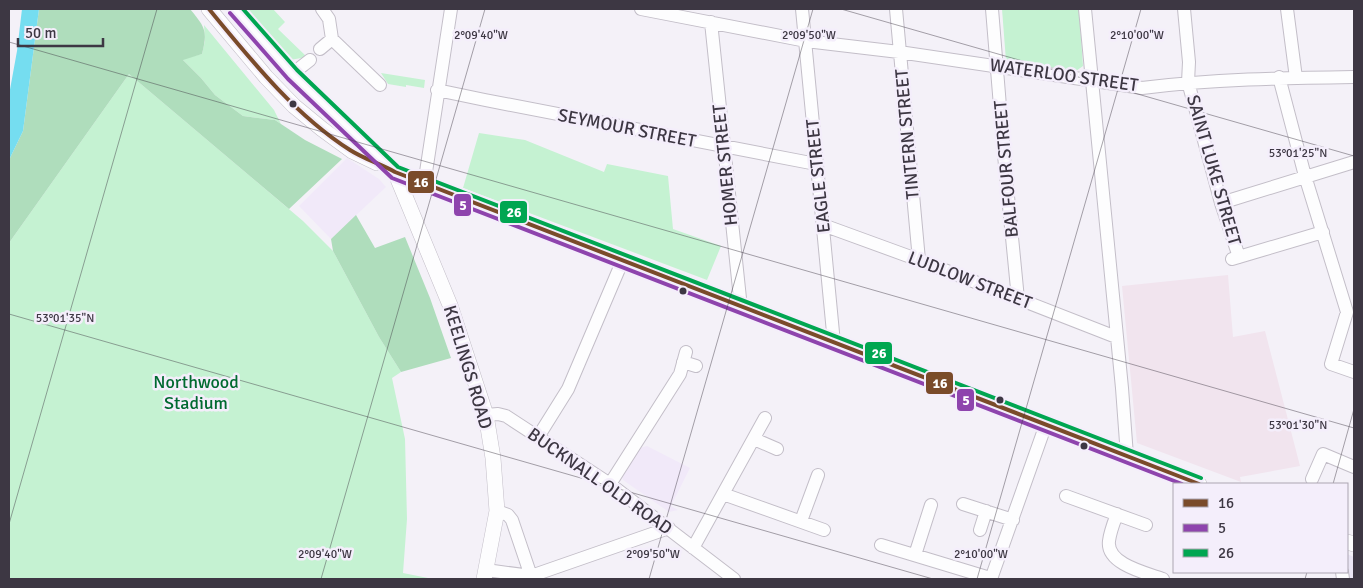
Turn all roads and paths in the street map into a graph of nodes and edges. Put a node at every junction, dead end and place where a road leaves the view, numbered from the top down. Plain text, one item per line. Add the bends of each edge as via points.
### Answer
1 (209, 9) edge
2 (235, 9) edge
3 (322, 9) edge
4 (451, 9) edge
5 (641, 9) edge
6 (802, 9) edge
7 (896, 9) edge
8 (992, 9) edge
9 (1085, 9) edge
10 (1184, 9) edge
11 (1287, 9) edge
12 (711, 22) junction
13 (332, 39) junction
14 (806, 40) junction
15 (320, 49) dead end
16 (900, 52) junction
17 (310, 60) dead end
18 (996, 66) junction
19 (292, 74) junction
20 (1279, 77) junction
21 (1354, 77) edge
22 (1296, 78) junction
23 (1092, 81) junction
24 (1188, 82) junction
25 (380, 85) dead end
26 (437, 90) junction
27 (723, 146) junction
28 (1354, 162) edge
29 (816, 164) junction
30 (391, 170) junction
31 (1305, 176) junction
32 (424, 185) junction
33 (1221, 203) junction
34 (822, 225) junction
35 (1323, 232) junction
36 (919, 260) junction
37 (622, 262) junction
38 (1018, 299) junction
39 (741, 308) junction
40 (1116, 337) junction
41 (834, 343) junction
42 (696, 366) dead end
43 (1354, 372) edge
44 (486, 415) junction
45 (765, 418) dead end
46 (1046, 424) junction
47 (538, 437) junction
48 (754, 439) junction
49 (777, 449) dead end
50 (1127, 456) junction
51 (1354, 466) edge
52 (818, 475) dead end
53 (1312, 479) dead end
54 (1196, 483) edge
55 (610, 484) junction
56 (722, 494) junction
57 (1066, 496) dead end
58 (963, 504) dead end
59 (931, 505) dead end
60 (497, 511) junction
61 (986, 511) junction
62 (1117, 514) junction
63 (1013, 520) junction
64 (801, 521) junction
65 (1146, 525) dead end
66 (669, 528) junction
67 (824, 530) dead end
68 (980, 530) dead end
69 (881, 545) dead end
70 (694, 548) junction
71 (915, 555) junction
72 (485, 575) edge
73 (531, 578) edge
74 (990, 578) edge
75 (734, 579) edge
76 (1163, 579) edge

1 - 30 main road via 294,106 352,151
2 - 19 main road
3 - 13 street via 329,19
4 - 26 street
5 - 12 street, WATERLOO STREET
6 - 14 street, EAGLE STREET
7 - 16 street, TINTERN STREET
8 - 18 street, BALFOUR STREET
9 - 23 street
10 - 24 street, SAINT LUKE STREET
11 - 22 street
12 - 14 street, WATERLOO STREET
12 - 27 street, HOMER STREET
13 - 15 street
13 - 25 street
14 - 16 street, WATERLOO STREET
14 - 29 street, EAGLE STREET
16 - 18 street, WATERLOO STREET
16 - 36 street, TINTERN STREET
17 - 19 street
18 - 23 street, WATERLOO STREET
18 - 38 street, BALFOUR STREET
19 - 30 main road
20 - 22 street, WATERLOO STREET
20 - 24 street, WATERLOO STREET
20 - 31 street
21 - 22 street, WATERLOO STREET
23 - 24 street, WATERLOO STREET via 1142,88
23 - 40 street
24 - 33 street, SAINT LUKE STREET
26 - 27 street, SEYMOUR STREET
26 - 32 street
27 - 29 street, SEYMOUR STREET
27 - 39 street, HOMER STREET
28 - 31 street
29 - 34 street, EAGLE STREET
30 - 32 main road
30 - 44 main road, KEELINGS ROAD via 450,305
31 - 33 street
31 - 35 street
32 - 37 main road
33 - 35 street, SAINT LUKE STREET via 1235,258
34 - 36 street, LUDLOW STREET
34 - 41 street, EAGLE STREET
35 - 43 street via 1347,312 1331,364
36 - 38 street, LUDLOW STREET
37 - 39 main road
37 - 47 street via 568,389
38 - 40 street, LUDLOW STREET
39 - 41 main road
40 - 50 street
41 - 46 main road
42 - 55 street via 684,357 680,374
44 - 47 street, BUCKNALL OLD ROAD via 506,416
44 - 60 main road, KEELINGS ROAD
45 - 48 street
46 - 50 main road
46 - 63 street
47 - 55 street, BUCKNALL OLD ROAD
48 - 49 street
48 - 56 street
50 - 54 main road
51 - 53 street via 1323,454
52 - 64 street
55 - 66 street, BUCKNALL OLD ROAD
56 - 64 street
56 - 70 street
57 - 62 street
58 - 61 street
59 - 71 street
60 - 72 main road, KEELINGS ROAD
60 - 73 street via 512,520
61 - 63 street
61 - 68 street
62 - 65 street
62 - 76 street via 1108,542 1110,552 1126,565
63 - 74 street
64 - 67 street
66 - 70 street, BUCKNALL OLD ROAD
66 - 73 street, KEELINGS ROAD
69 - 71 street
70 - 75 street, BUCKNALL OLD ROAD
71 - 74 street
72 - 73 street, KEELINGS ROAD

